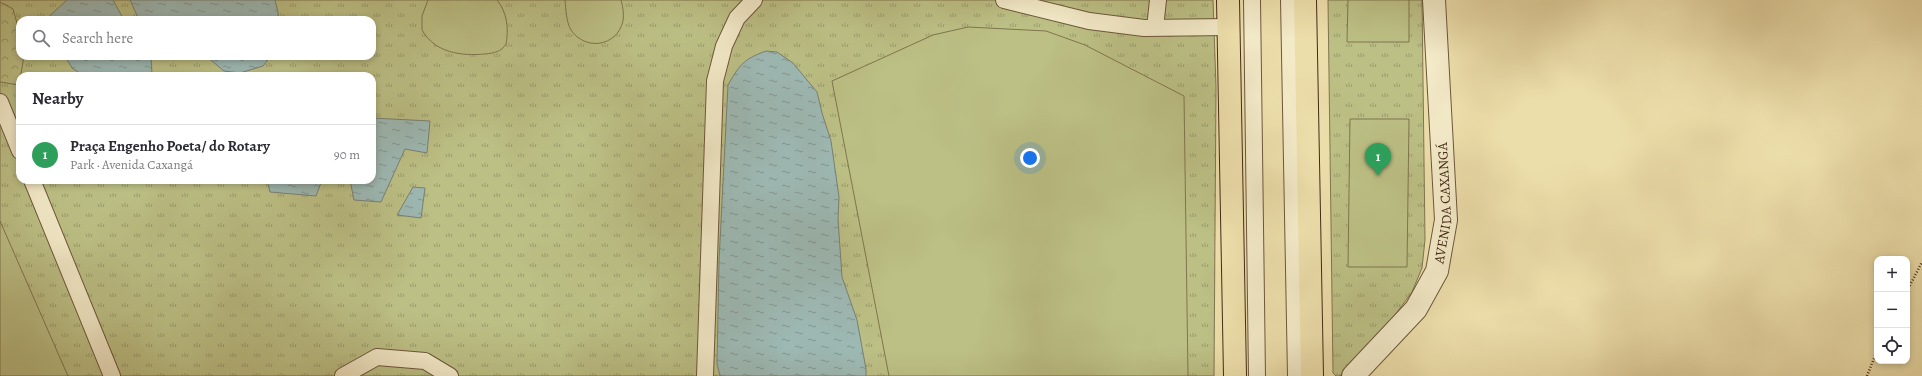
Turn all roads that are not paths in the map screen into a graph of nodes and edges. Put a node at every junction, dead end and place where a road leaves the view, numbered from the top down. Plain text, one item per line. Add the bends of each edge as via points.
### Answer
1 (754, 0) edge
2 (1004, 0) edge
3 (1158, 0) edge
4 (1228, 0) edge
5 (1252, 0) edge
6 (1289, 0) edge
7 (1304, 0) edge
8 (1434, 0) edge
9 (1229, 27) junction
10 (1155, 28) junction
11 (0, 102) edge
12 (16, 141) edge
13 (34, 184) edge
14 (112, 376) edge
15 (343, 376) edge
16 (450, 376) edge
17 (705, 376) edge
18 (1235, 376) edge
19 (1257, 376) edge
20 (1296, 376) edge
21 (1312, 376) edge
22 (1353, 376) edge

1 - 17 lane via 737,18 724,46 715,81
2 - 10 lane via 1088,21
3 - 10 lane
4 - 9 main road
5 - 19 lane
6 - 20 lane
7 - 21 main road
8 - 22 street, AVENIDA CAXANGÁ via 1446,220 1437,271 1416,309
9 - 10 lane
9 - 18 main road
11 - 12 lane
13 - 14 lane
15 - 16 lane via 377,357 425,361

